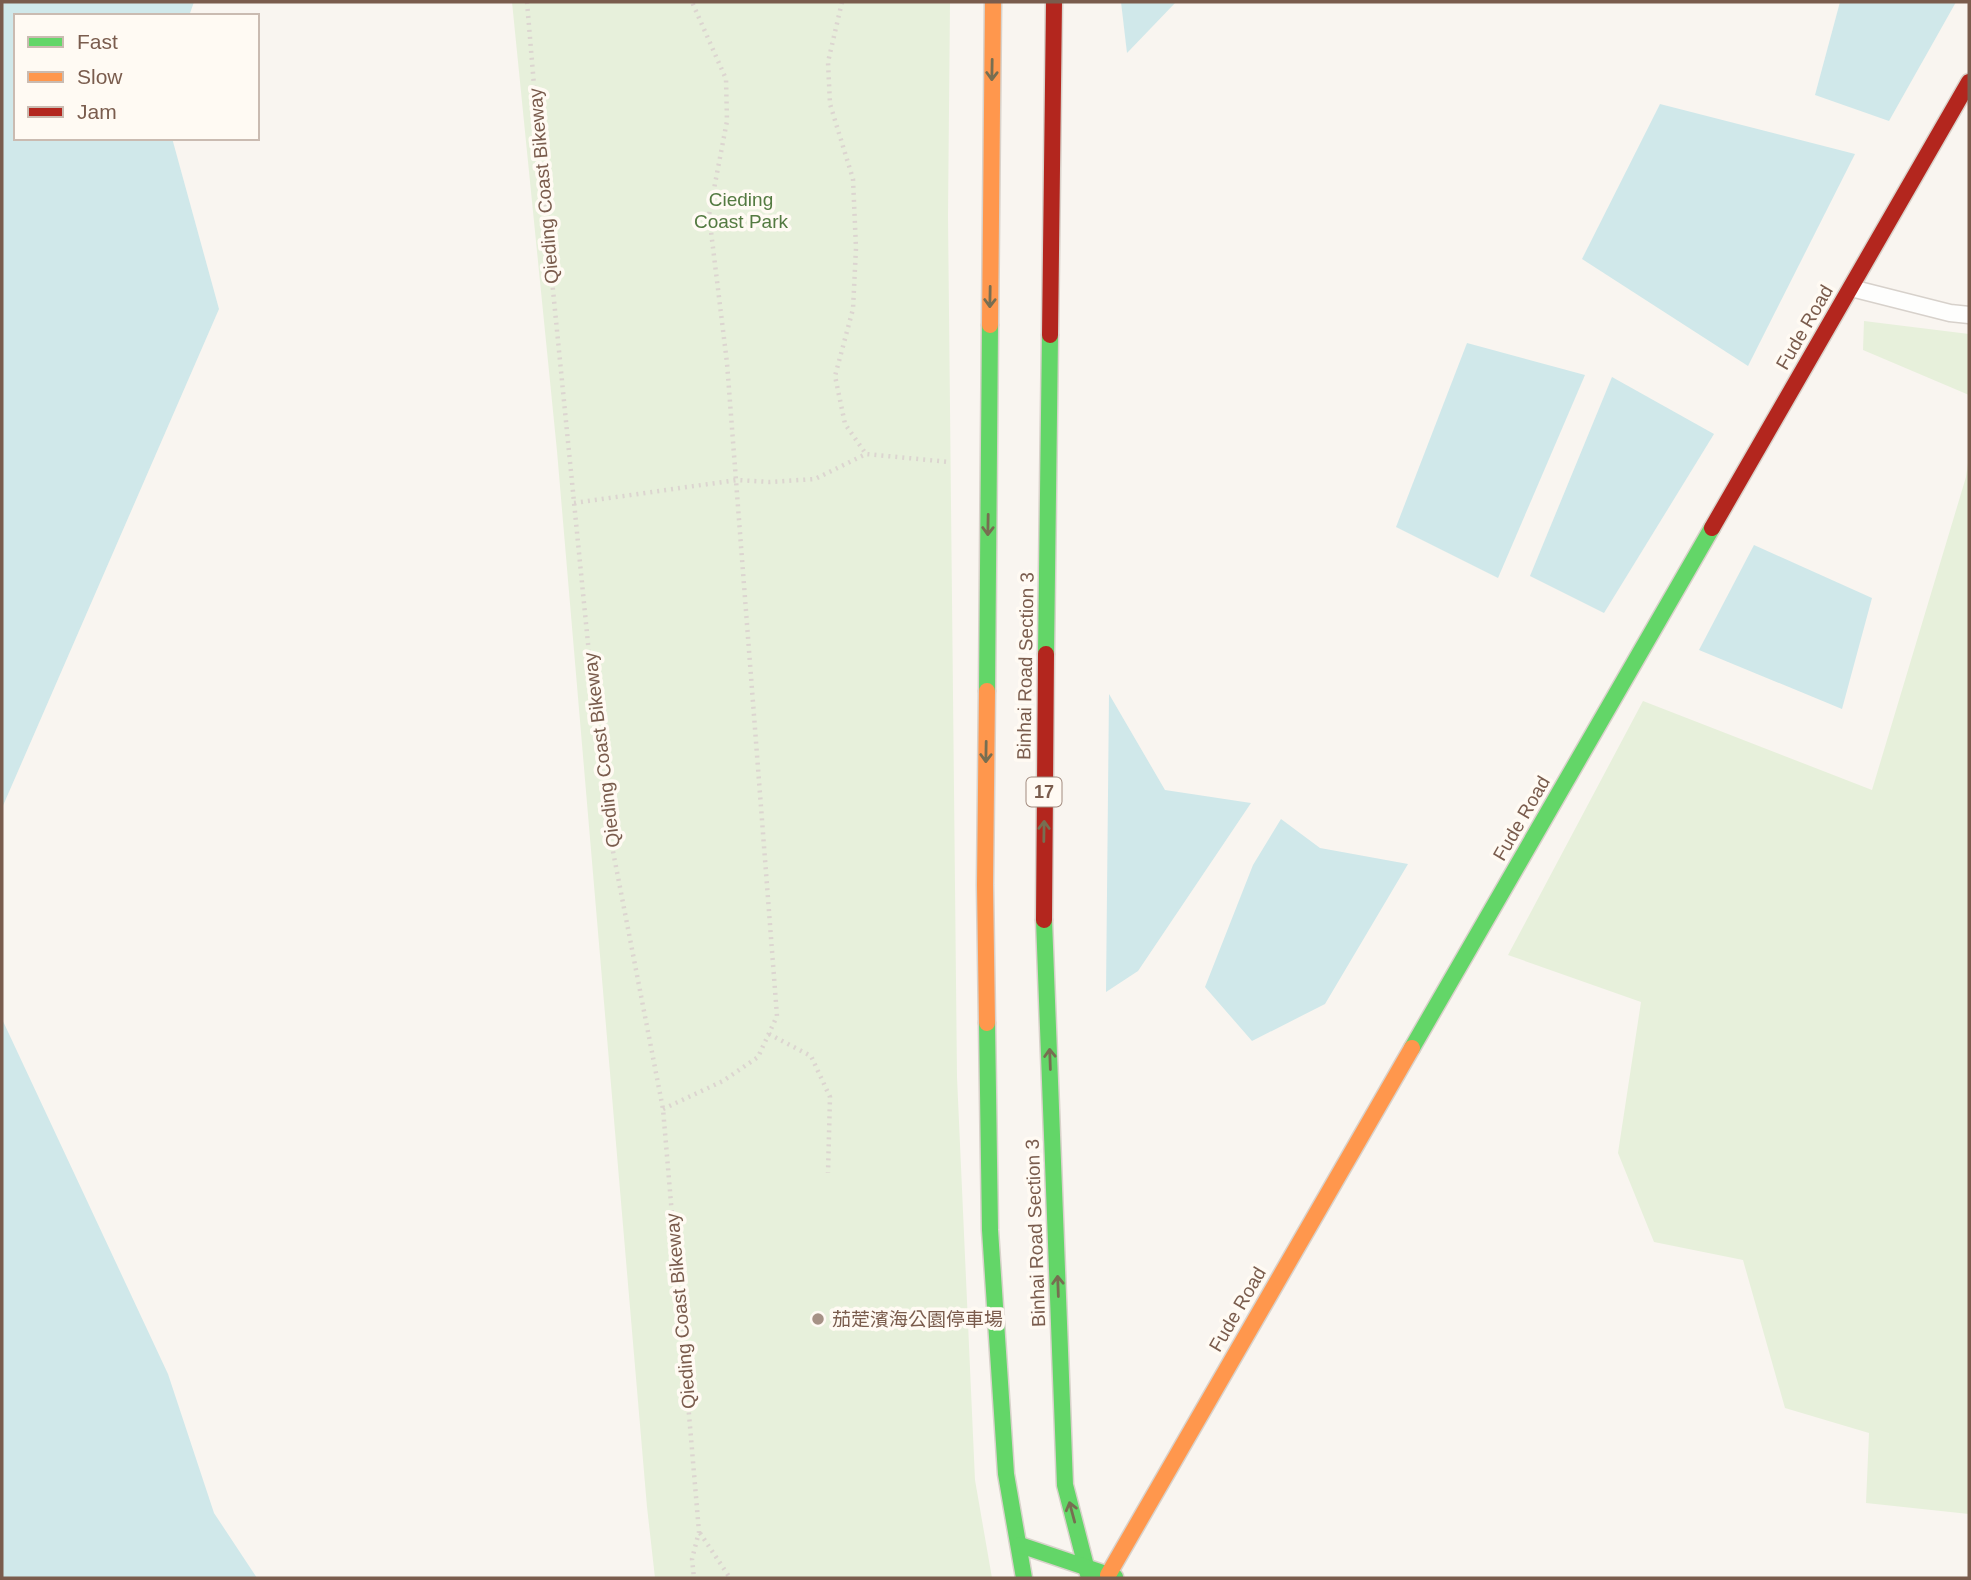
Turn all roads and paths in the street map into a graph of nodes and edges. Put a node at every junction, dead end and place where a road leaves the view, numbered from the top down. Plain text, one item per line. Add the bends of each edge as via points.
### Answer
1 (527, 2) edge
2 (692, 2) edge
3 (842, 2) edge
4 (993, 2) edge
5 (1054, 2) edge
6 (1969, 82) edge
7 (1851, 288) junction
8 (1969, 315) edge
9 (866, 454) junction
10 (989, 466) junction
11 (737, 480) junction
12 (574, 503) junction
13 (769, 1034) junction
14 (663, 1109) junction
15 (828, 1173) dead end
16 (699, 1532) junction
17 (1020, 1545) junction
18 (1089, 1573) edge
19 (1114, 1577) edge
20 (694, 1578) edge
21 (730, 1578) edge
22 (1024, 1578) edge

1 - 12 path, Qieding Coast Bikeway
2 - 11 path via 726,79 727,121 709,215
3 - 9 path via 828,62 830,104 853,178 856,248 853,309 835,376 845,424
4 -> 10 main road, Binhai Road Section 3
18 -> 5 main road, Binhai Road Section 3 / 17 via 1065,1485 1043,886
6 - 7 main road, Fude Road
7 - 8 lane
7 - 19 main road, Fude Road
9 - 10 path
9 - 11 path via 816,479
10 -> 17 main road, Binhai Road Section 3 via 985,885 990,1230 1006,1474
11 - 12 path
11 - 13 path via 773,937 777,1016
12 - 14 path, Qieding Coast Bikeway via 604,806
13 - 14 path via 758,1057 723,1081
13 - 15 path via 811,1056 830,1097
14 - 16 path, Qieding Coast Bikeway
16 - 20 path, Qieding Coast Bikeway via 692,1559
16 - 21 path
17 - 18 main road
17 - 22 main road, Binhai Road Section 3
18 - 19 main road

